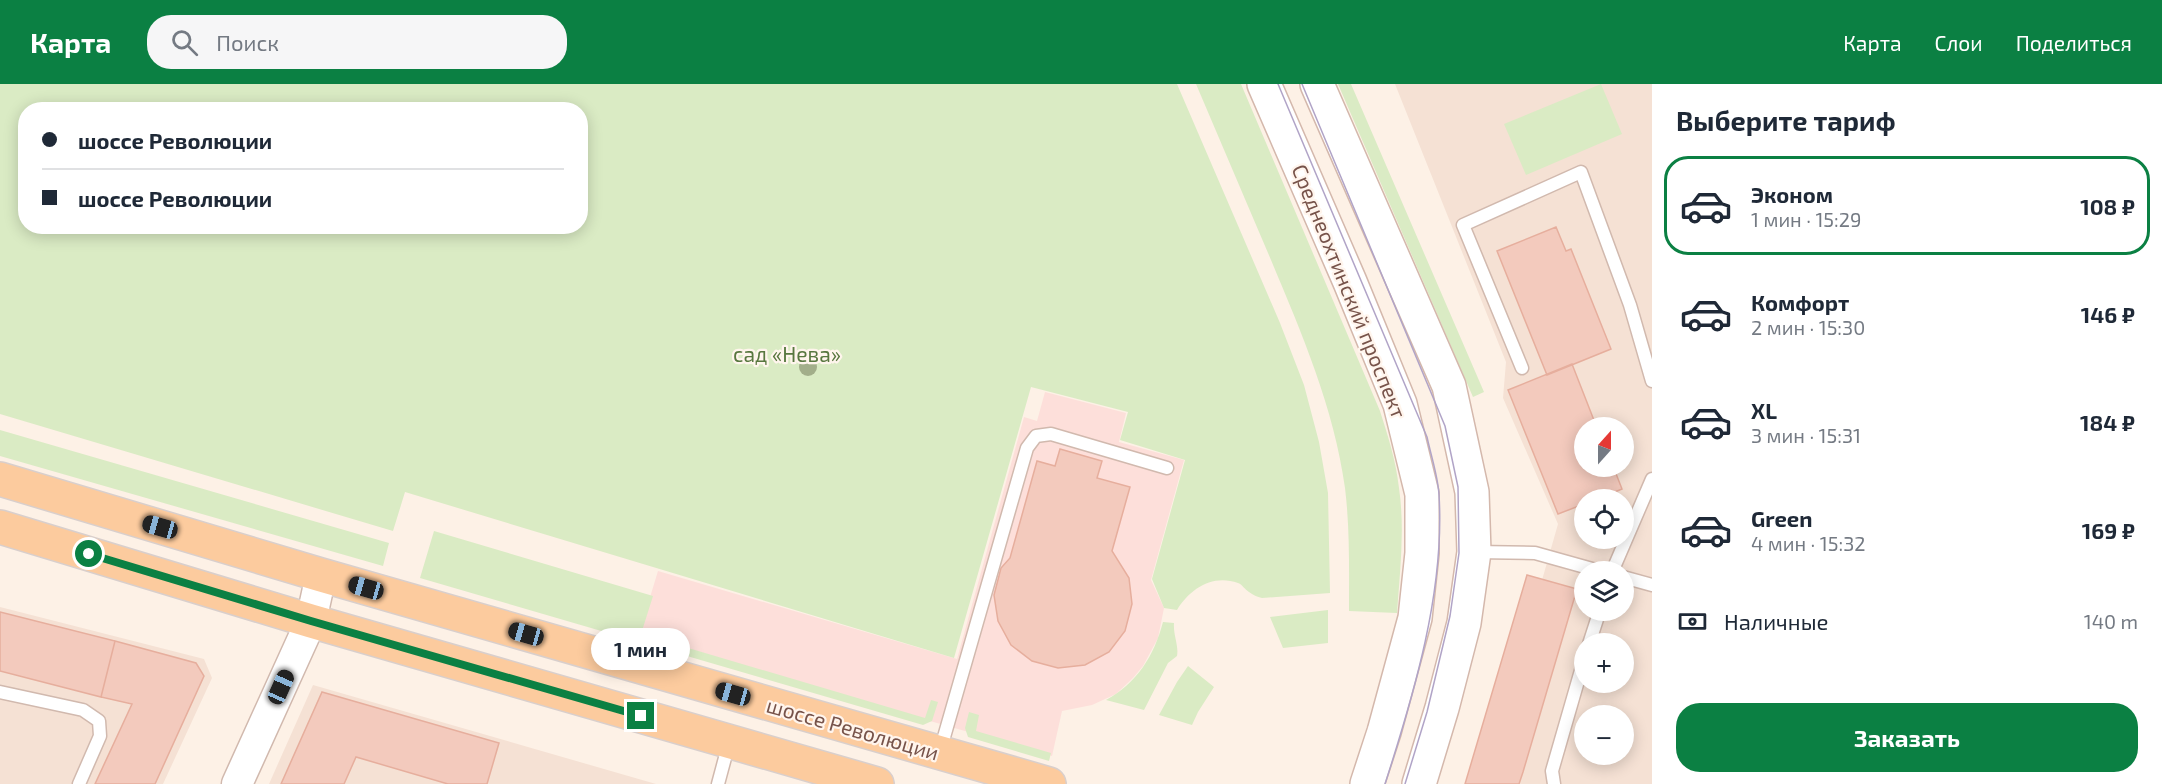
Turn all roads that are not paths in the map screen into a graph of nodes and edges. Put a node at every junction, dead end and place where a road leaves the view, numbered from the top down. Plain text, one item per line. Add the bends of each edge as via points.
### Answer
1 (1264, 84) edge
2 (1317, 84) edge
3 (1522, 368) dead end
4 (1652, 381) edge
5 (1167, 468) dead end
6 (1652, 479) edge
7 (0, 480) edge
8 (0, 527) edge
9 (1474, 552) junction
10 (1617, 561) edge
11 (1574, 564) edge
12 (321, 575) junction
13 (1634, 580) edge
14 (1652, 585) edge
15 (311, 621) junction
16 (0, 692) edge
17 (1574, 693) edge
18 (729, 742) junction
19 (939, 753) junction
20 (79, 784) edge
21 (237, 784) edge
22 (718, 784) edge
23 (877, 784) edge
24 (1049, 784) edge
25 (1366, 784) edge
26 (1419, 784) edge
27 (1554, 784) edge

1 - 25 main road, Среднеохтинский проспект via 1400,404 1422,494 1422,553 1415,618
2 - 9 main road via 1449,386 1472,492
3 - 4 lane via 1464,225 1581,172 1630,304
5 - 19 lane via 1051,434 1036,436 1027,448
6 - 10 lane
7 - 12 main road, шоссе Революции
8 - 15 main road
9 - 11 lane via 1535,553
9 - 26 main road via 1464,622
12 - 15 street
12 - 19 main road, шоссе Революции
13 - 14 lane
15 - 18 main road
15 - 21 street
16 - 20 lane via 83,710 99,721 100,736
17 - 27 lane via 1552,771
18 - 22 lane
18 - 23 main road
19 - 24 main road, шоссе Революции

